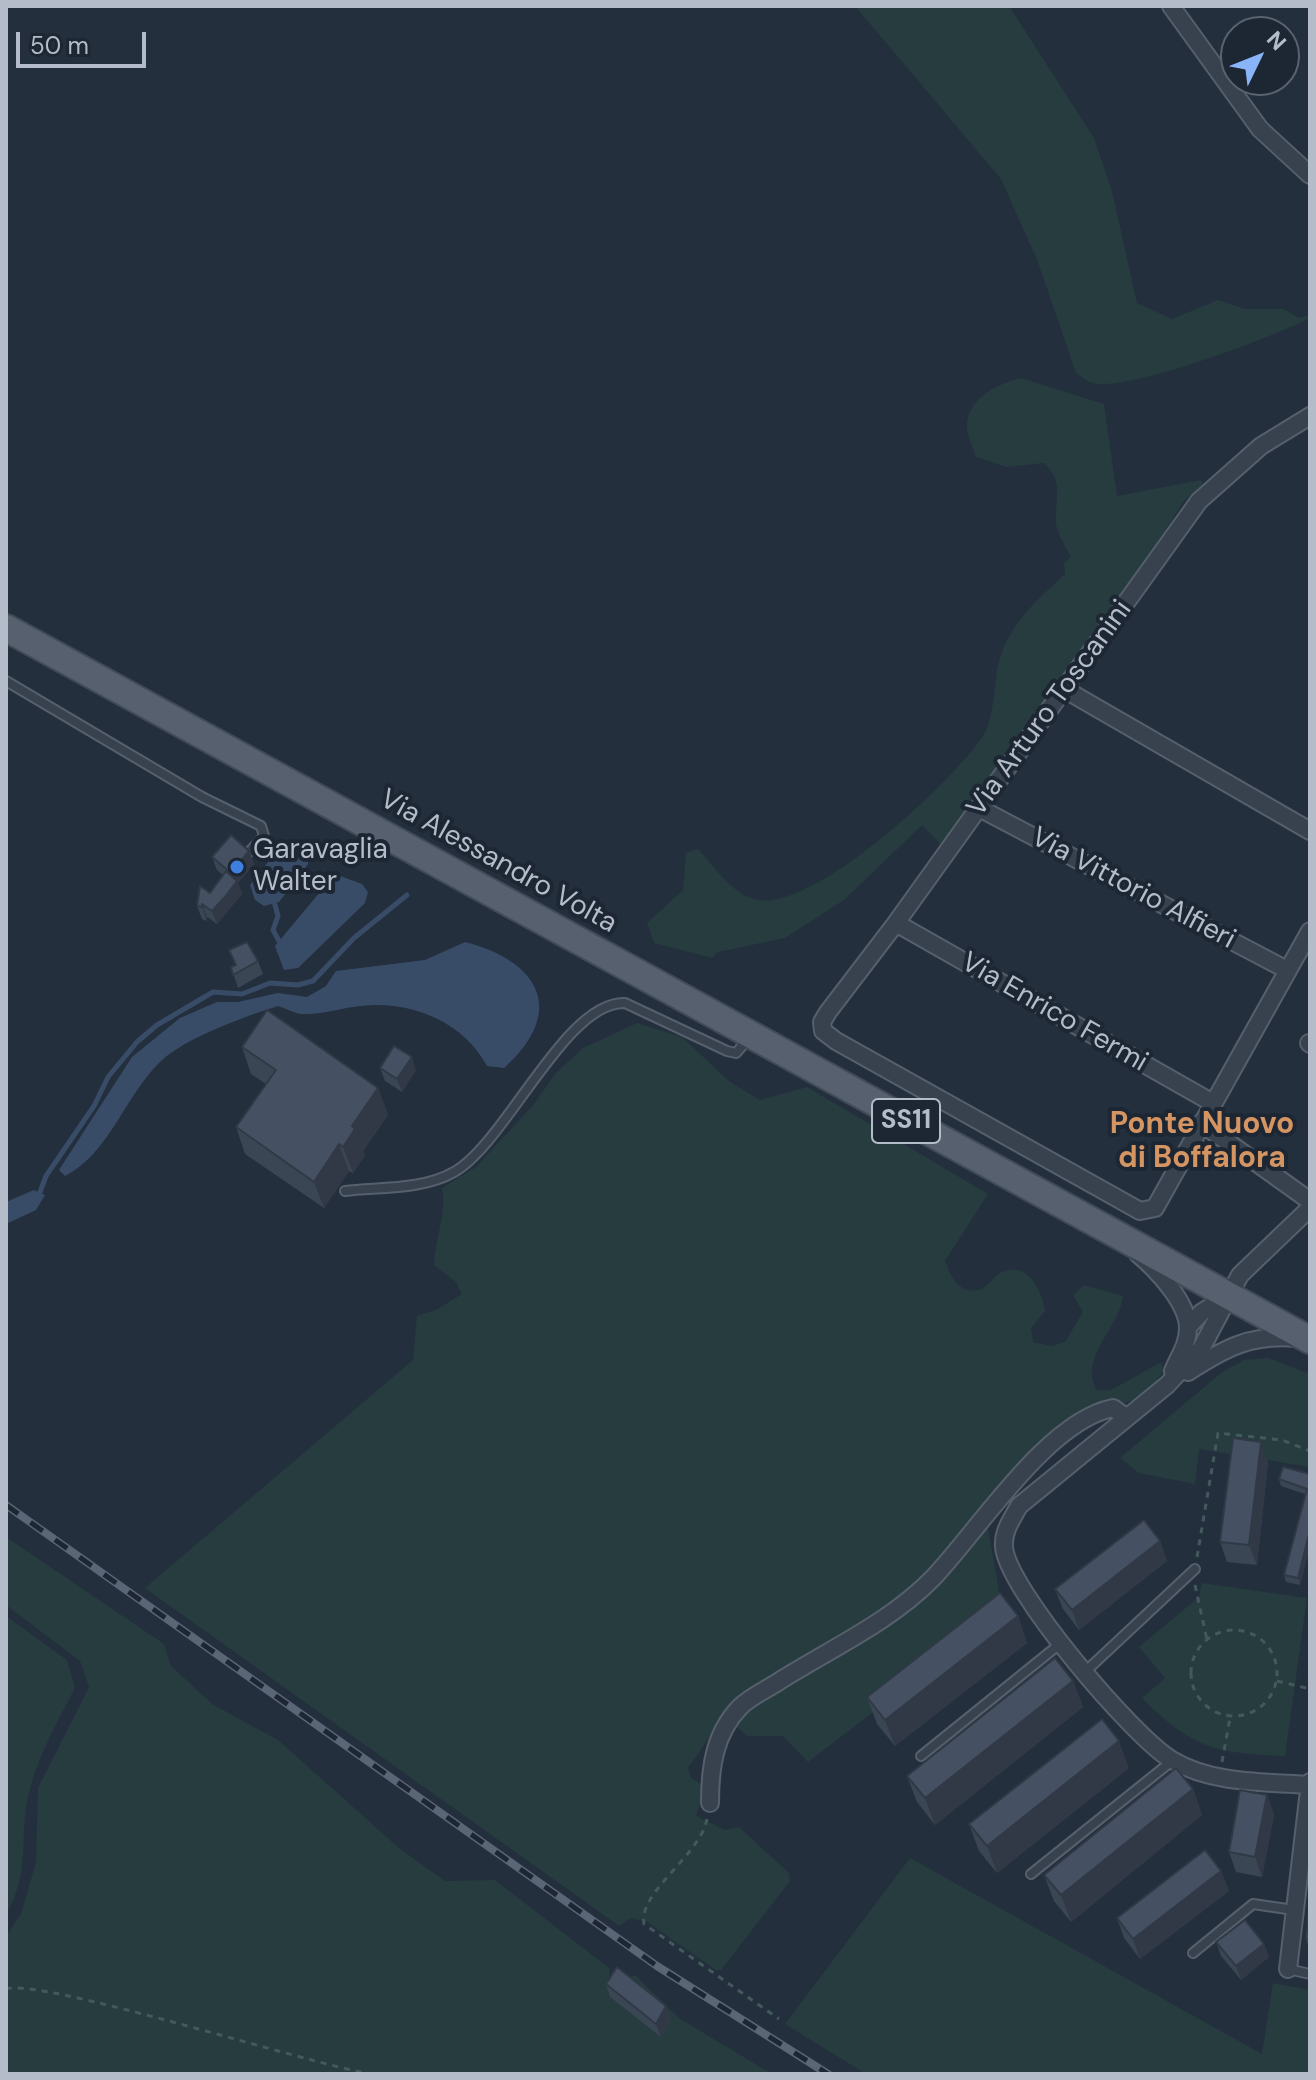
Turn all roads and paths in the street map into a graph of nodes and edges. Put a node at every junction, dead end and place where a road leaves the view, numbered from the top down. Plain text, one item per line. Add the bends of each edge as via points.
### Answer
1 (1171, 6) edge
2 (1310, 175) edge
3 (1310, 416) edge
4 (6, 628) edge
5 (6, 681) edge
6 (1064, 689) junction
7 (979, 808) junction
8 (1310, 831) edge
9 (249, 852) edge
10 (896, 923) junction
11 (1310, 931) edge
12 (1287, 970) junction
13 (751, 1037) junction
14 (1211, 1102) junction
15 (976, 1119) junction
16 (1201, 1123) junction
17 (961, 1150) junction
18 (345, 1191) dead end
19 (1310, 1201) edge
20 (1310, 1208) edge
21 (1109, 1231) junction
22 (1228, 1296) junction
23 (1189, 1326) junction
24 (1309, 1339) edge
25 (1167, 1385) junction
26 (1127, 1418) junction
27 (1310, 1451) edge
28 (1195, 1569) junction
29 (1207, 1640) junction
30 (1062, 1643) junction
31 (1086, 1671) junction
32 (1277, 1681) junction
33 (1310, 1689) edge
34 (1230, 1717) junction
35 (921, 1756) dead end
36 (1172, 1760) junction
37 (1220, 1778) junction
38 (1310, 1784) edge
39 (710, 1803) joint
40 (1305, 1868) edge
41 (1031, 1874) dead end
42 (1295, 1910) junction
43 (1193, 1953) dead end
44 (1288, 1969) joint
45 (1310, 1974) edge
46 (6, 1989) edge
47 (779, 2019) dead end
48 (427, 2074) edge

1 - 2 street via 1260,129
3 - 6 street, Via Arturo Toscanini via 1261,446 1199,501
4 - 13 main road, Via Alessandro Volta / SS11
5 - 9 lane via 261,826 264,836
6 - 7 street, Via Arturo Toscanini
6 - 8 street
7 - 10 street, Via Arturo Toscanini
7 - 12 street, Via Vittorio Alfieri
10 - 14 street, Via Enrico Fermi
10 - 15 street, Via Arturo Toscanini via 828,1012 823,1031
11 - 12 street
12 - 14 street
13 - 17 main road, Via Alessandro Volta / SS11
13 - 18 lane via 736,1053 727,1051 625,1003 611,1003 586,1020 536,1075 470,1161 432,1181
14 - 16 street
15 - 16 street via 1140,1211 1155,1208
15 - 17 street
16 - 19 street
17 - 21 main road, Via Alessandro Volta / SS11
20 - 22 street via 1240,1275
21 - 22 main road, Via Alessandro Volta / SS11
21 - 23 street via 1168,1286
22 - 23 street
22 - 24 main road, Via Alessandro Volta / SS11
22 - 25 street via 1201,1349
23 - 25 street via 1186,1346
24 - 25 street via 1247,1339 1221,1349
25 - 26 street
26 - 30 street via 1019,1506 1007,1528 1008,1567
26 - 39 street via 1113,1408 1099,1411 1058,1439 933,1578 892,1614 741,1706 720,1736 710,1769
27 - 28 path via 1282,1440 1218,1433
28 - 29 path
28 - 31 lane
29 - 32 path via 1228,1630 1251,1633 1269,1647
29 - 34 path via 1194,1656 1192,1686 1211,1710
30 - 31 street
30 - 35 lane
31 - 36 street via 1143,1737
32 - 33 path
32 - 34 path via 1255,1712
34 - 37 path
36 - 37 street
36 - 41 lane
37 - 38 street
38 - 40 street
39 - 47 path via 706,1825 690,1853 646,1905 644,1924
40 - 42 street
42 - 43 lane via 1253,1904
42 - 44 street
44 - 45 lane
46 - 48 path via 16,1985 68,1996 368,2073

